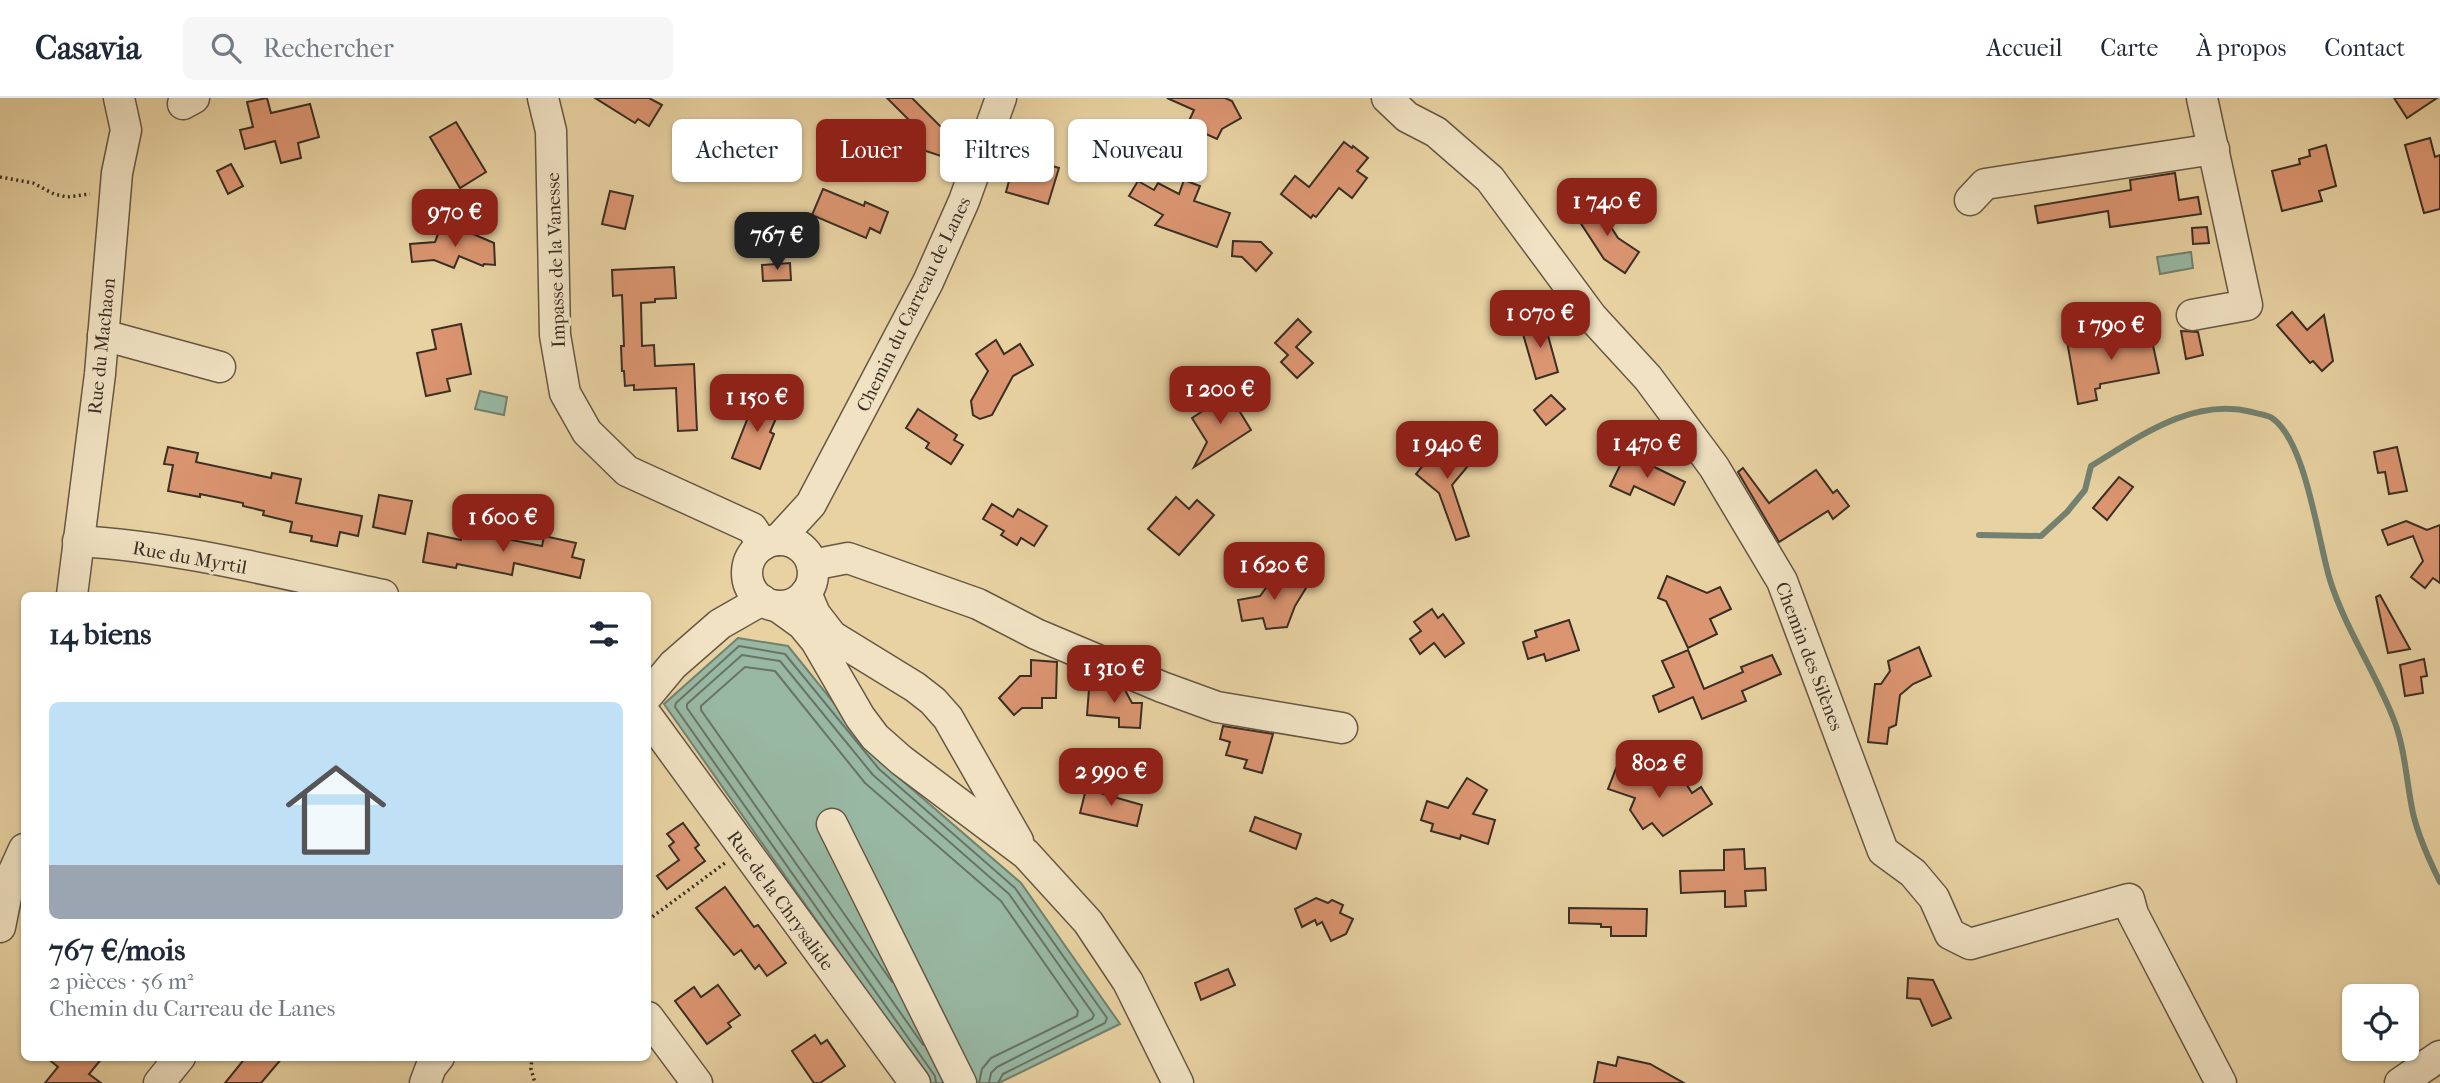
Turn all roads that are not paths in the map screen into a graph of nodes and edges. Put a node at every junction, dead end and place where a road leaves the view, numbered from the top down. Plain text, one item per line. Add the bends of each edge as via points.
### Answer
1 (119, 98) edge
2 (543, 98) edge
3 (1000, 98) edge
4 (1387, 98) edge
5 (2202, 98) edge
6 (2214, 149) junction
7 (1970, 200) dead end
8 (2192, 314) dead end
9 (103, 335) junction
10 (220, 367) dead end
11 (78, 541) junction
12 (778, 571) junction
13 (72, 592) edge
14 (369, 592) edge
15 (651, 691) edge
16 (651, 721) edge
17 (1342, 727) dead end
18 (832, 824) dead end
19 (1026, 854) junction
20 (21, 856) edge
21 (0, 927) edge
22 (651, 1021) edge
23 (2440, 1056) edge
24 (177, 1061) edge
25 (436, 1061) edge
26 (159, 1083) edge
27 (425, 1083) edge
28 (696, 1083) edge
29 (915, 1083) edge
30 (961, 1083) edge
31 (1178, 1083) edge
32 (2221, 1083) edge
33 (2400, 1083) edge

1 - 9 street, Rue du Machaon via 126,130 117,173
2 - 12 street, Impasse de la Vanesse via 551,131 555,335 565,393 587,432 627,471 714,510 738,539
3 - 12 street, Chemin du Carreau de Lanes via 964,201 928,282
4 - 32 street, Chemin des Silènes via 1407,117 1436,132 1490,179 1592,317 1648,378 1714,467 1782,581 1883,851 1913,873 1934,898 1950,934 1970,944 2129,899
5 - 6 street
6 - 7 street via 1985,184
6 - 8 street via 2247,305
9 - 10 street
9 - 11 street, Rue du Machaon
11 - 13 street, Rue du Machaon
11 - 14 street, Rue du Myrtil via 216,560
12 - 15 street, Chemin du Carreau de Lanes via 673,665
12 - 17 street via 848,558 978,604 1036,634 1217,707
12 - 19 street via 832,636 933,701
12 - 19 street via 802,624 874,737
16 - 29 street, Rue de la Chrysalide
18 - 30 street
19 - 31 street via 1088,922 1128,982
20 - 21 street via 9,883
22 - 28 street
23 - 33 street
24 - 26 street
25 - 27 street

